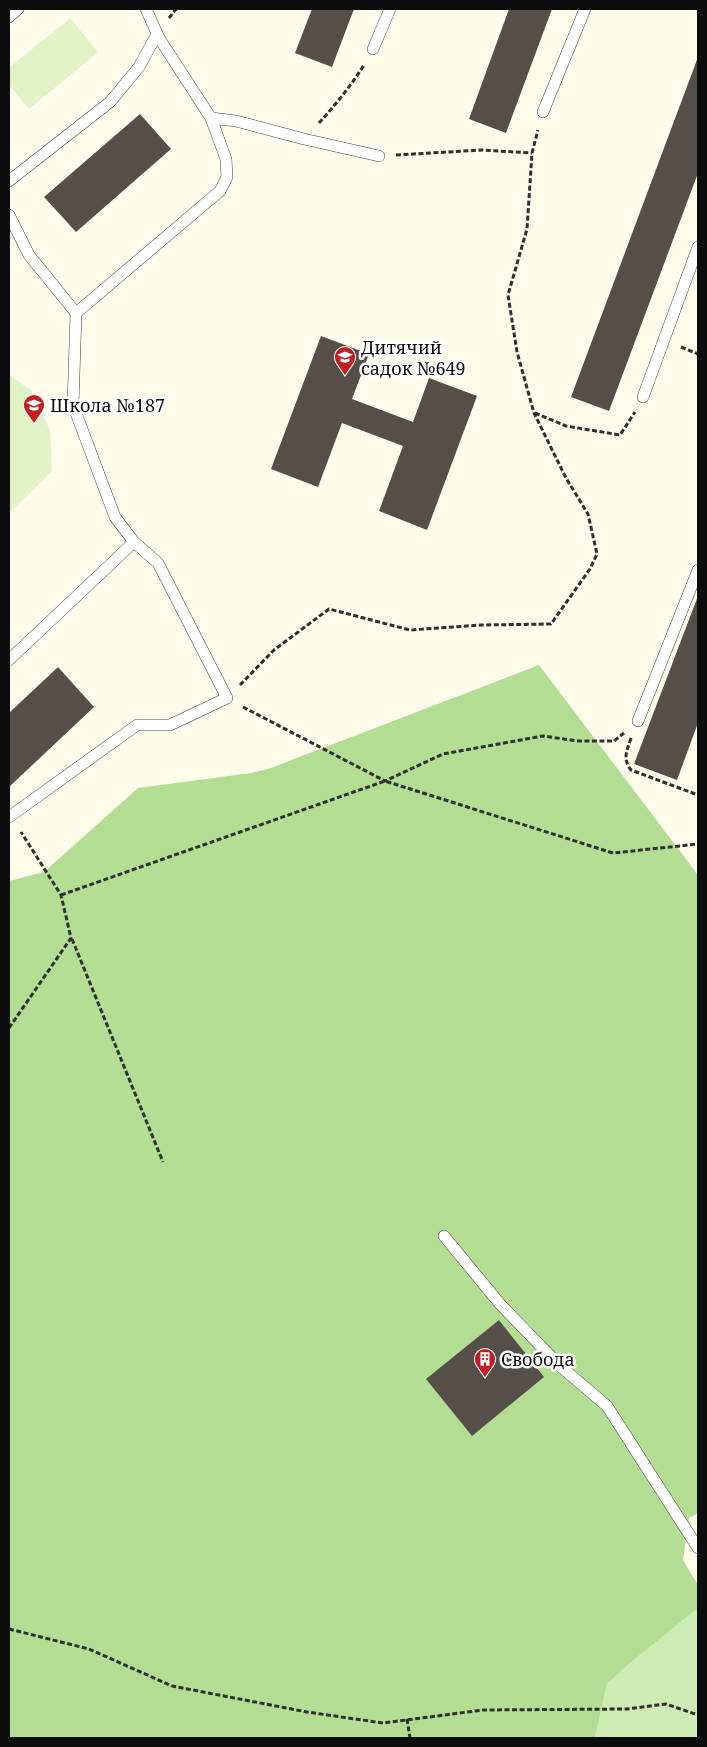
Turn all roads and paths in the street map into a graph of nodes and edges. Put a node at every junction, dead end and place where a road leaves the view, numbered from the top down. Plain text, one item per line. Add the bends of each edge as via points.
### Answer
1 (18, 9) edge
2 (146, 9) edge
3 (390, 9) edge
4 (585, 9) edge
5 (9, 17) edge
6 (158, 34) junction
7 (373, 49) joint
8 (542, 112) joint
9 (211, 118) junction
10 (304, 139) junction
11 (532, 153) junction
12 (379, 156) joint
13 (9, 181) edge
14 (9, 215) edge
15 (11, 229) edge
16 (698, 247) edge
17 (76, 314) junction
18 (643, 397) joint
19 (534, 413) junction
20 (134, 542) junction
21 (698, 570) edge
22 (9, 660) edge
23 (227, 698) junction
24 (638, 721) joint
25 (614, 741) dead end
26 (385, 781) junction
27 (698, 795) edge
28 (10, 817) edge
29 (698, 844) edge
30 (61, 894) junction
31 (71, 938) junction
32 (9, 1028) edge
33 (163, 1162) dead end
34 (444, 1236) dead end
35 (698, 1548) edge
36 (9, 1629) edge
37 (698, 1715) edge
38 (407, 1719) junction
39 (410, 1738) edge

1 - 5 lane
2 - 6 lane
3 - 7 lane
4 - 8 lane
6 - 9 lane
6 - 13 lane via 139,67 110,102
7 - 10 path via 357,77
8 - 11 path
9 - 10 lane via 236,121
9 - 17 lane via 226,159 227,177 220,191
10 - 12 lane
11 - 12 path via 482,150
11 - 19 path via 528,229 508,295 517,352
14 - 15 lane
15 - 17 lane
16 - 18 lane
17 - 20 lane via 73,405 115,517
18 - 19 path via 620,435 566,426
19 - 23 path via 588,514 597,554 551,624 410,630 329,609 274,650
20 - 22 lane
20 - 23 lane via 158,563
21 - 24 lane
23 - 26 path
23 - 28 lane via 170,725 137,726
24 - 27 path via 626,753 626,763 631,770
25 - 26 path via 578,741 543,736 443,754
26 - 29 path via 613,853
26 - 30 path
28 - 30 path
30 - 31 path
31 - 32 path
31 - 33 path
34 - 35 lane via 560,1366 607,1406
36 - 38 path via 89,1649 172,1686 326,1715 383,1723
37 - 38 path via 666,1704 627,1709 483,1710
38 - 39 path

